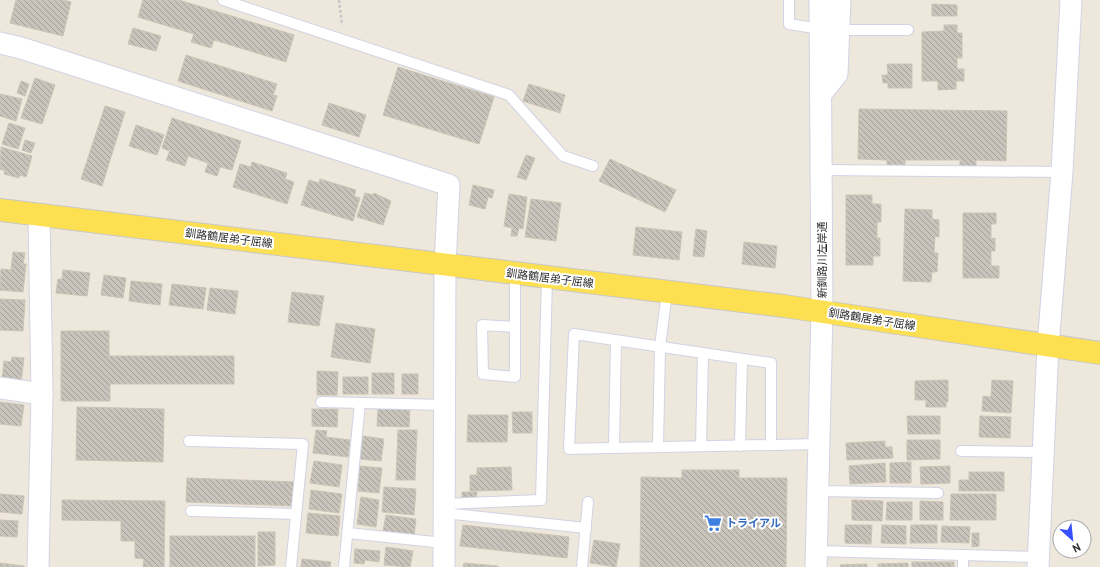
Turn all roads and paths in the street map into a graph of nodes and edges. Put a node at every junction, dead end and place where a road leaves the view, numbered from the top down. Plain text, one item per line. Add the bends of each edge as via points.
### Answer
1 (223, 0) edge
2 (339, 0) edge
3 (789, 0) edge
4 (820, 0) edge
5 (840, 0) edge
6 (1071, 0) edge
7 (830, 29) junction
8 (908, 30) dead end
9 (345, 41) junction
10 (0, 43) edge
11 (593, 166) dead end
12 (822, 170) junction
13 (1062, 172) junction
14 (0, 210) edge
15 (39, 215) junction
16 (445, 265) junction
17 (515, 274) junction
18 (547, 278) junction
19 (667, 292) junction
20 (822, 311) junction
21 (515, 327) junction
22 (616, 340) junction
23 (1048, 346) junction
24 (660, 347) junction
25 (1090, 352) edge
26 (703, 353) junction
27 (742, 359) junction
28 (0, 388) edge
29 (42, 394) junction
30 (321, 402) dead end
31 (360, 403) junction
32 (445, 405) junction
33 (189, 441) dead end
34 (819, 444) junction
35 (771, 445) junction
36 (701, 446) junction
37 (740, 446) junction
38 (658, 447) junction
39 (614, 448) junction
40 (961, 451) dead end
41 (1044, 452) junction
42 (818, 491) junction
43 (938, 493) dead end
44 (588, 502) dead end
45 (444, 508) junction
46 (191, 511) dead end
47 (296, 514) junction
48 (586, 528) junction
49 (348, 533) junction
50 (444, 543) junction
51 (963, 555) junction
52 (816, 559) edge
53 (1039, 562) edge
54 (38, 567) edge
55 (291, 567) edge
56 (344, 567) edge
57 (444, 567) edge
58 (582, 567) edge
59 (963, 567) edge

1 - 9 lane
2 - 9 path
3 - 7 lane via 789,24
4 - 7 street, 新釧路川左岸通
5 - 7 street
6 - 13 street
7 - 8 lane
7 - 12 street, 新釧路川左岸通 via 821,94
9 - 11 lane via 509,95 563,156
10 - 16 street via 449,185
12 - 13 lane
12 - 20 street, 新釧路川左岸通
13 - 23 street
14 - 15 main road, 釧路鶴居弟子屈線
15 - 16 main road, 釧路鶴居弟子屈線
15 - 29 street
16 - 17 main road, 釧路鶴居弟子屈線
16 - 32 street
17 - 18 main road, 釧路鶴居弟子屈線
17 - 21 lane
18 - 19 main road, 釧路鶴居弟子屈線
18 - 45 lane via 541,500
19 - 20 main road, 釧路鶴居弟子屈線
19 - 24 lane
20 - 23 main road, 釧路鶴居弟子屈線
20 - 34 street, 新釧路川左岸通
21 - 21 lane via 515,377 483,374 482,325
22 - 24 lane
22 - 39 lane
22 - 39 lane via 574,334 569,449
23 - 25 main road, 釧路鶴居弟子屈線
23 - 41 street
24 - 26 lane
24 - 38 lane
26 - 27 lane
26 - 36 lane
27 - 35 lane via 771,363
27 - 37 lane
28 - 29 street
29 - 54 street
30 - 31 lane
31 - 32 lane
31 - 49 lane
32 - 45 street
33 - 47 lane via 303,444
34 - 35 lane
34 - 42 street, 新釧路川左岸通
35 - 37 lane
36 - 37 lane
36 - 38 lane
38 - 39 lane
40 - 41 lane
41 - 53 street
42 - 43 lane
42 - 52 street, 新釧路川左岸通
44 - 48 lane
45 - 48 lane
45 - 50 street
46 - 47 lane
47 - 55 lane
48 - 58 lane
49 - 50 lane
49 - 56 lane
50 - 57 street
51 - 52 lane
51 - 53 lane
51 - 59 lane

